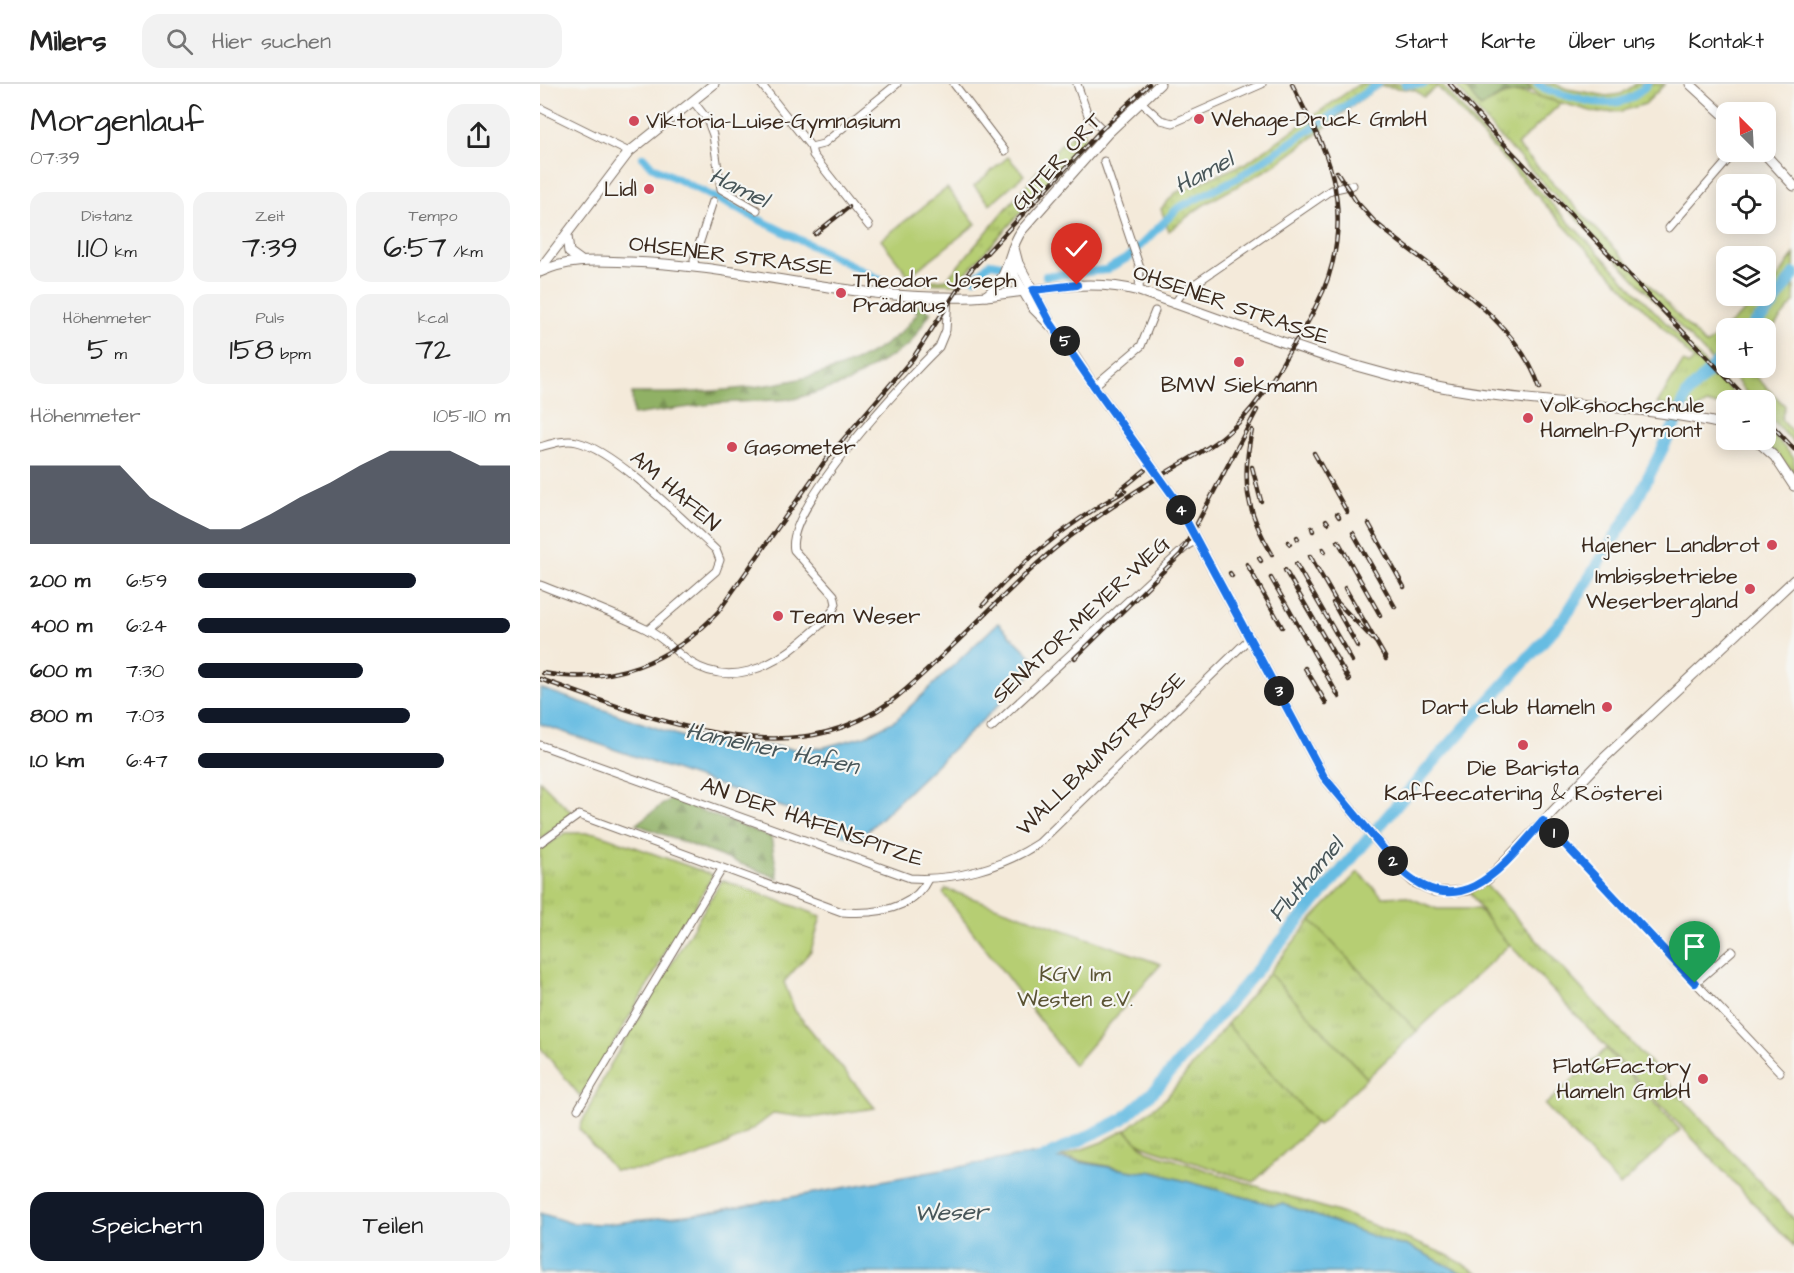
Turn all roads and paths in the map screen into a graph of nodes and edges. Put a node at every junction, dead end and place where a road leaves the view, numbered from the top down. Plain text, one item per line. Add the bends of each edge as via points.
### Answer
1 (713, 84) edge
2 (760, 84) edge
3 (897, 84) edge
4 (954, 84) edge
5 (1077, 84) edge
6 (1160, 84) edge
7 (1262, 84) edge
8 (1690, 84) edge
9 (693, 101) junction
10 (1141, 102) junction
11 (540, 108) edge
12 (1716, 108) edge
13 (1107, 134) junction
14 (811, 147) junction
15 (1005, 151) dead end
16 (629, 153) junction
17 (1104, 161) dead end
18 (1725, 162) edge
19 (1772, 162) edge
20 (1353, 185) dead end
21 (1794, 186) edge
22 (713, 201) dead end
23 (757, 210) dead end
24 (869, 226) dead end
25 (1669, 228) dead end
26 (567, 236) junction
27 (1014, 246) junction
28 (580, 260) junction
29 (1010, 260) junction
30 (695, 266) junction
31 (540, 270) edge
32 (1028, 291) junction
33 (1139, 291) junction
34 (986, 296) junction
35 (948, 297) junction
36 (1174, 304) junction
37 (1155, 311) dead end
38 (1094, 386) junction
39 (1716, 423) edge
40 (540, 447) edge
41 (1767, 450) edge
42 (1794, 486) edge
43 (1197, 540) junction
44 (1794, 580) edge
45 (540, 585) edge
46 (648, 630) junction
47 (1250, 638) junction
48 (991, 728) dead end
49 (540, 745) edge
50 (1543, 821) junction
51 (540, 843) edge
52 (722, 869) junction
53 (928, 879) junction
54 (1732, 951) dead end
55 (1695, 983) junction
56 (1780, 1072) dead end
57 (578, 1109) dead end

1 - 9 main road
2 - 14 street
3 - 14 street via 823,144
4 - 15 street
5 - 13 street via 1090,118
6 - 10 main road, GUTER ORT
7 - 10 street via 1173,123 1161,120
8 - 12 main road
9 - 16 main road
9 - 23 street via 713,135 721,189
10 - 13 main road, GUTER ORT
11 - 16 street
13 - 27 main road, GUTER ORT via 1022,230
14 - 24 street via 813,155
16 - 26 main road
17 - 33 street via 1138,260
18 - 25 street
19 - 21 main road
20 - 36 street via 1331,190 1183,292
22 - 30 street
26 - 28 main road via 569,252
26 - 31 main road
27 - 29 main road, GUTER ORT
27 - 32 main road, GUTER ORT
28 - 30 main road, OHSENER STRASSE
28 - 31 main road, OHSENER STRASSE
29 - 32 main road
29 - 34 main road, GUTER ORT via 1002,280
30 - 35 main road, OHSENER STRASSE via 862,292
32 - 33 main road, OHSENER STRASSE via 1094,284
32 - 34 main road, OHSENER STRASSE
32 - 38 main road via 1034,308 1050,322
33 - 36 main road, OHSENER STRASSE
34 - 35 main road, OHSENER STRASSE
35 - 46 street via 946,330 939,347 852,442 794,532 794,550 834,595 833,612 788,653 768,666 742,673 719,674 704,669
36 - 39 main road, OHSENER STRASSE via 1339,362 1399,378 1448,388
37 - 38 street via 1141,346
38 - 43 main road via 1173,496
40 - 46 street, AM HAFEN via 575,441 600,452 716,550 720,560 716,571
41 - 42 main road
43 - 47 main road
43 - 48 street, SENATOR-MEYER-WEG
44 - 50 main road via 1604,758
45 - 46 street
47 - 50 main road via 1324,777 1402,871 1424,888 1468,890 1488,879
47 - 53 street, WALLBAUMSTRASSE via 1039,843 989,867
49 - 53 street, AN DER HAFENSPITZE via 909,878
50 - 55 street
51 - 52 street, AN DER HAFENSPITZE via 579,815
52 - 53 street, AN DER HAFENSPITZE via 829,909 867,914 902,904 924,888
52 - 57 street
54 - 55 street
55 - 56 street

